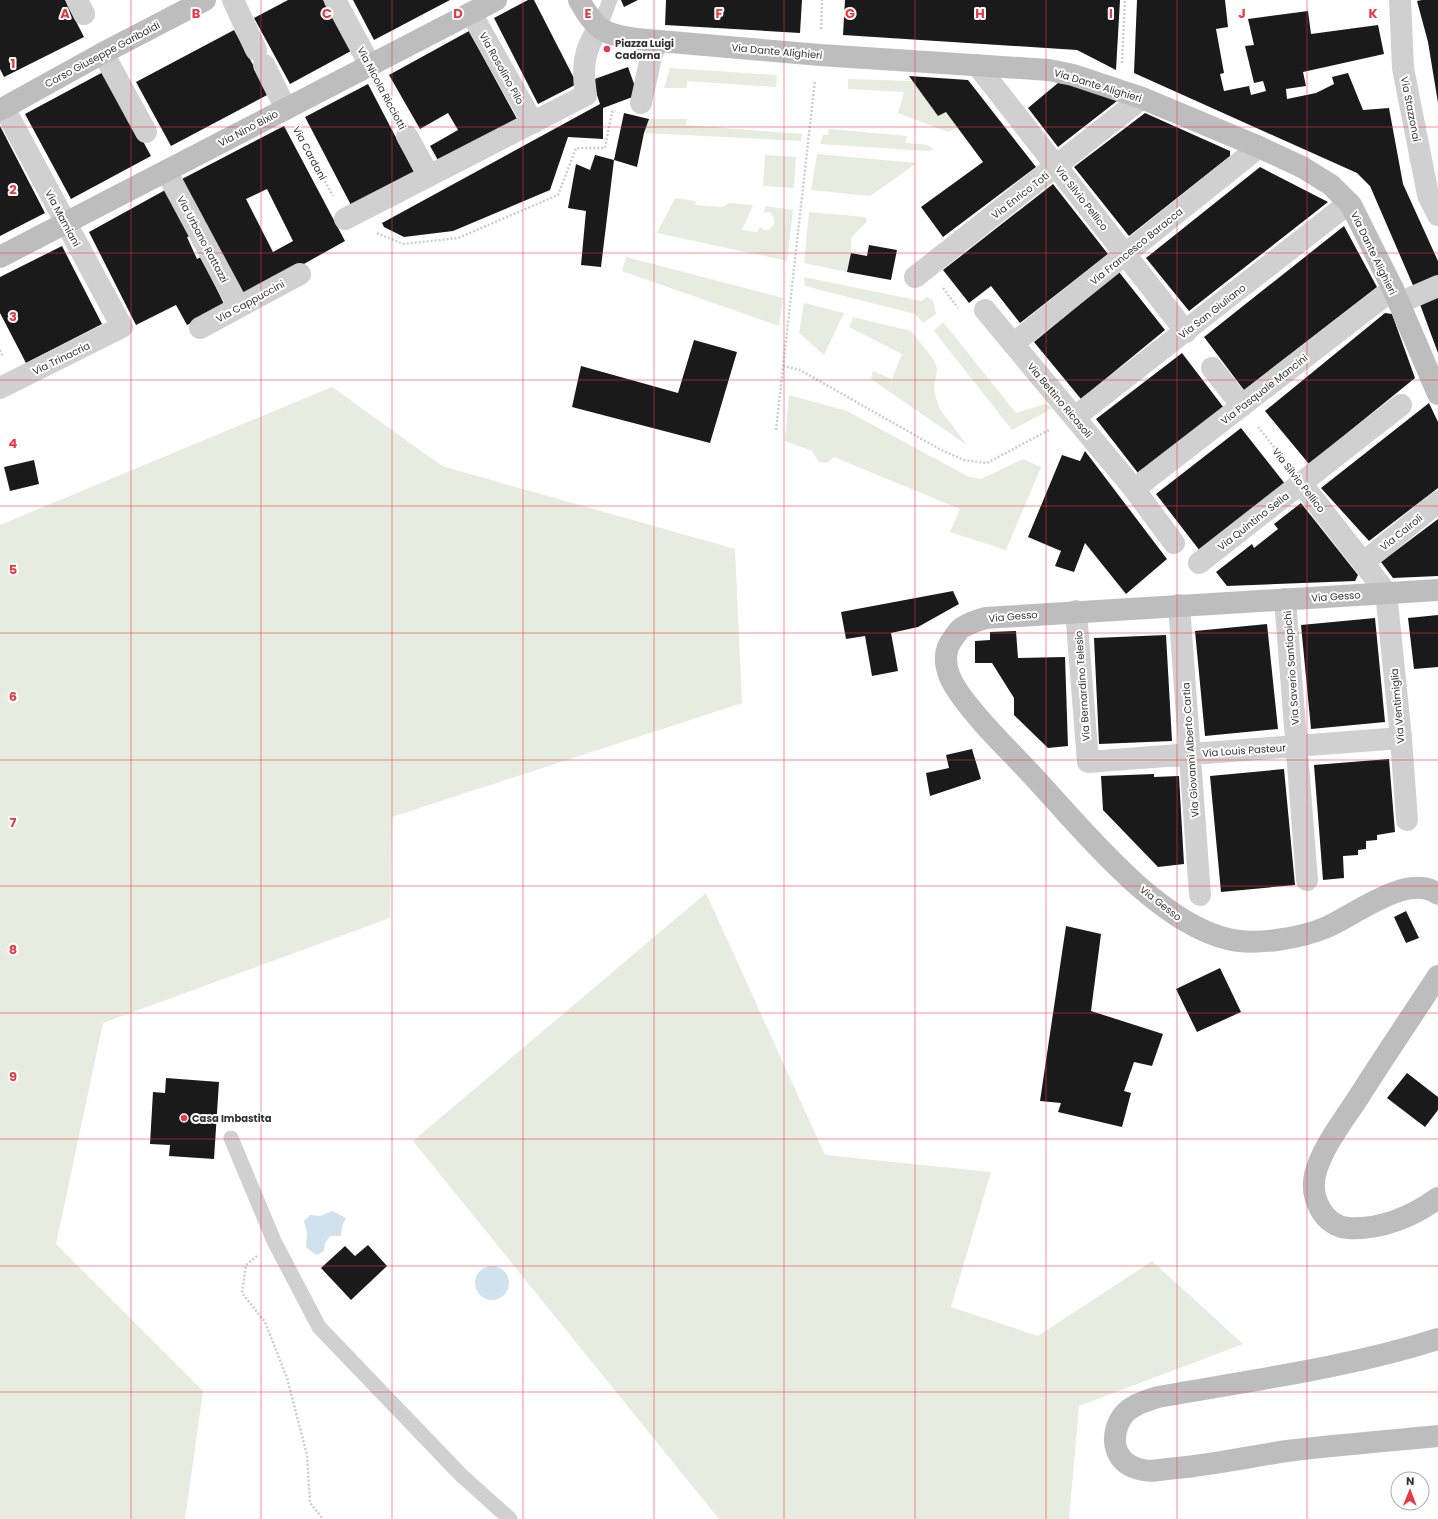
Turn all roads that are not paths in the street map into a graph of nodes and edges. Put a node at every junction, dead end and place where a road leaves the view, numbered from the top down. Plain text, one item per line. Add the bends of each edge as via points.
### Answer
1 (205, 0) edge
2 (233, 0) edge
3 (335, 0) edge
4 (496, 0) edge
5 (579, 0) edge
6 (610, 0) edge
7 (1400, 0) edge
8 (471, 13) junction
9 (599, 28) junction
10 (657, 41) junction
11 (103, 52) junction
12 (370, 65) junction
13 (977, 65) junction
14 (1142, 98) junction
15 (641, 103) road end
16 (2, 109) edge
17 (286, 109) junction
18 (533, 123) junction
19 (146, 132) dead end
20 (407, 136) road end
21 (1259, 146) junction
22 (1056, 166) junction
23 (166, 171) junction
24 (429, 176) junction
25 (1349, 202) junction
26 (1438, 215) edge
27 (345, 219) road end
28 (66, 223) junction
29 (1125, 254) junction
30 (0, 257) edge
31 (921, 272) road end
32 (300, 274) dead end
33 (1438, 286) edge
34 (1396, 296) junction
35 (239, 307) junction
36 (985, 310) road end
37 (122, 327) joint
38 (200, 328) dead end
39 (1186, 332) junction
40 (1013, 344) junction
41 (1212, 368) dead end
42 (0, 388) edge
43 (1438, 394) edge
44 (1401, 405) dead end
45 (1242, 406) junction
46 (1075, 417) junction
47 (1302, 483) junction
48 (1134, 489) junction
49 (1438, 502) edge
50 (1174, 543) dead end
51 (1364, 562) junction
52 (1199, 563) dead end
53 (1438, 590) edge
54 (1386, 592) junction
55 (1285, 599) junction
56 (1179, 605) junction
57 (1076, 611) junction
58 (1401, 738) junction
59 (1296, 746) junction
60 (1190, 754) junction
61 (1088, 762) joint
62 (1407, 820) dead end
63 (1307, 880) dead end
64 (1438, 894) edge
65 (1200, 895) dead end
66 (1438, 976) edge
67 (231, 1138) dead end
68 (1438, 1198) edge
69 (1438, 1339) edge
70 (1438, 1436) edge
71 (510, 1519) edge

1 - 11 street, Corso Giuseppe Garibaldi
2 - 17 street
3 - 12 street, Via Nicola Ricciotti
4 - 8 street, Via Nino Bixio
5 - 9 street, Via Dante Alighieri
6 - 9 lane
7 - 26 street, Via Stazzonai via 1403,68 1428,195
8 - 12 street, Via Nino Bixio
8 - 18 street, Via Rosolino Pilo
9 - 10 street, Via Dante Alighieri via 614,36
9 - 18 street via 590,40 585,56 586,95
10 - 13 street, Via Dante Alighieri
10 - 15 street
11 - 16 street, Corso Giuseppe Garibaldi
11 - 19 street
12 - 17 street, Via Nino Bixio
13 - 14 street, Via Dante Alighieri via 1049,70 1073,75
13 - 22 street, Via Silvio Pellico
14 - 21 street, Via Dante Alighieri
14 - 22 street, Via Enrico Toti
16 - 28 street, Via Mamiani
17 - 23 street, Via Nino Bixio
18 - 24 street
20 - 24 street, Via Nicola Ricciotti
21 - 25 street, Via Dante Alighieri via 1302,167 1331,185
21 - 29 street, Via Francesco Baracca
22 - 29 street, Via Silvio Pellico
22 - 31 street, Via Enrico Toti
23 - 28 street, Via Nino Bixio
23 - 35 street, Via Urbano Rattazzi
24 - 27 street
25 - 34 street, Via Dante Alighieri
25 - 39 street, Via San Giuliano
28 - 30 street, Via Nino Bixio
28 - 37 street, Via Mamiani
29 - 39 street, Via Silvio Pellico
29 - 40 street, Via Francesco Baracca
32 - 35 street, Via Cappuccini
33 - 34 street, Via Pasquale Mancini
34 - 43 street, Via Dante Alighieri
34 - 45 street, Via Pasquale Mancini
35 - 38 street, Via Cappuccini
36 - 40 street, Via Bettino Ricasoli
37 - 42 street, Via Trinacria
39 - 46 street, Via San Giuliano
40 - 46 street, Via Bettino Ricasoli
41 - 45 street
44 - 47 street, Via Quintino Sella
45 - 48 street, Via Pasquale Mancini
46 - 48 street, Via Bettino Ricasoli
47 - 51 street, Via Silvio Pellico
47 - 52 street, Via Quintino Sella
48 - 50 street, Via Bettino Ricasoli
49 - 51 street, Via Cairoli
51 - 54 street, Via Silvio Pellico
53 - 54 street, Via Gesso
54 - 55 street, Via Gesso
54 - 58 street, Via Ventimiglia
55 - 56 street, Via Gesso
55 - 59 street, Via Saverio Santiapichi
56 - 57 street, Via Gesso
56 - 60 street, Via Giovanni Alberto Cartia
57 - 61 street, Via Bernardino Telesio
57 - 64 street, Via Gesso via 986,618 962,627 948,644 945,664 949,679 969,707 1110,859 1146,892 1183,920 1206,932 1229,940 1251,941 1306,935 1399,890 1418,888
58 - 59 street, Via Louis Pasteur
58 - 62 street, Via Ventimiglia
59 - 60 street, Via Louis Pasteur
59 - 63 street, Via Saverio Santiapichi
60 - 61 street, Via Louis Pasteur
60 - 65 street, Via Giovanni Alberto Cartia
66 - 68 street via 1321,1157 1315,1176 1314,1193 1320,1209 1329,1220 1344,1227 1361,1229 1403,1218
67 - 71 lane via 274,1241 319,1326 461,1475
69 - 70 street via 1396,1352 1158,1397 1139,1403 1123,1415 1117,1427 1114,1443 1119,1457 1128,1466 1144,1471 1288,1451

